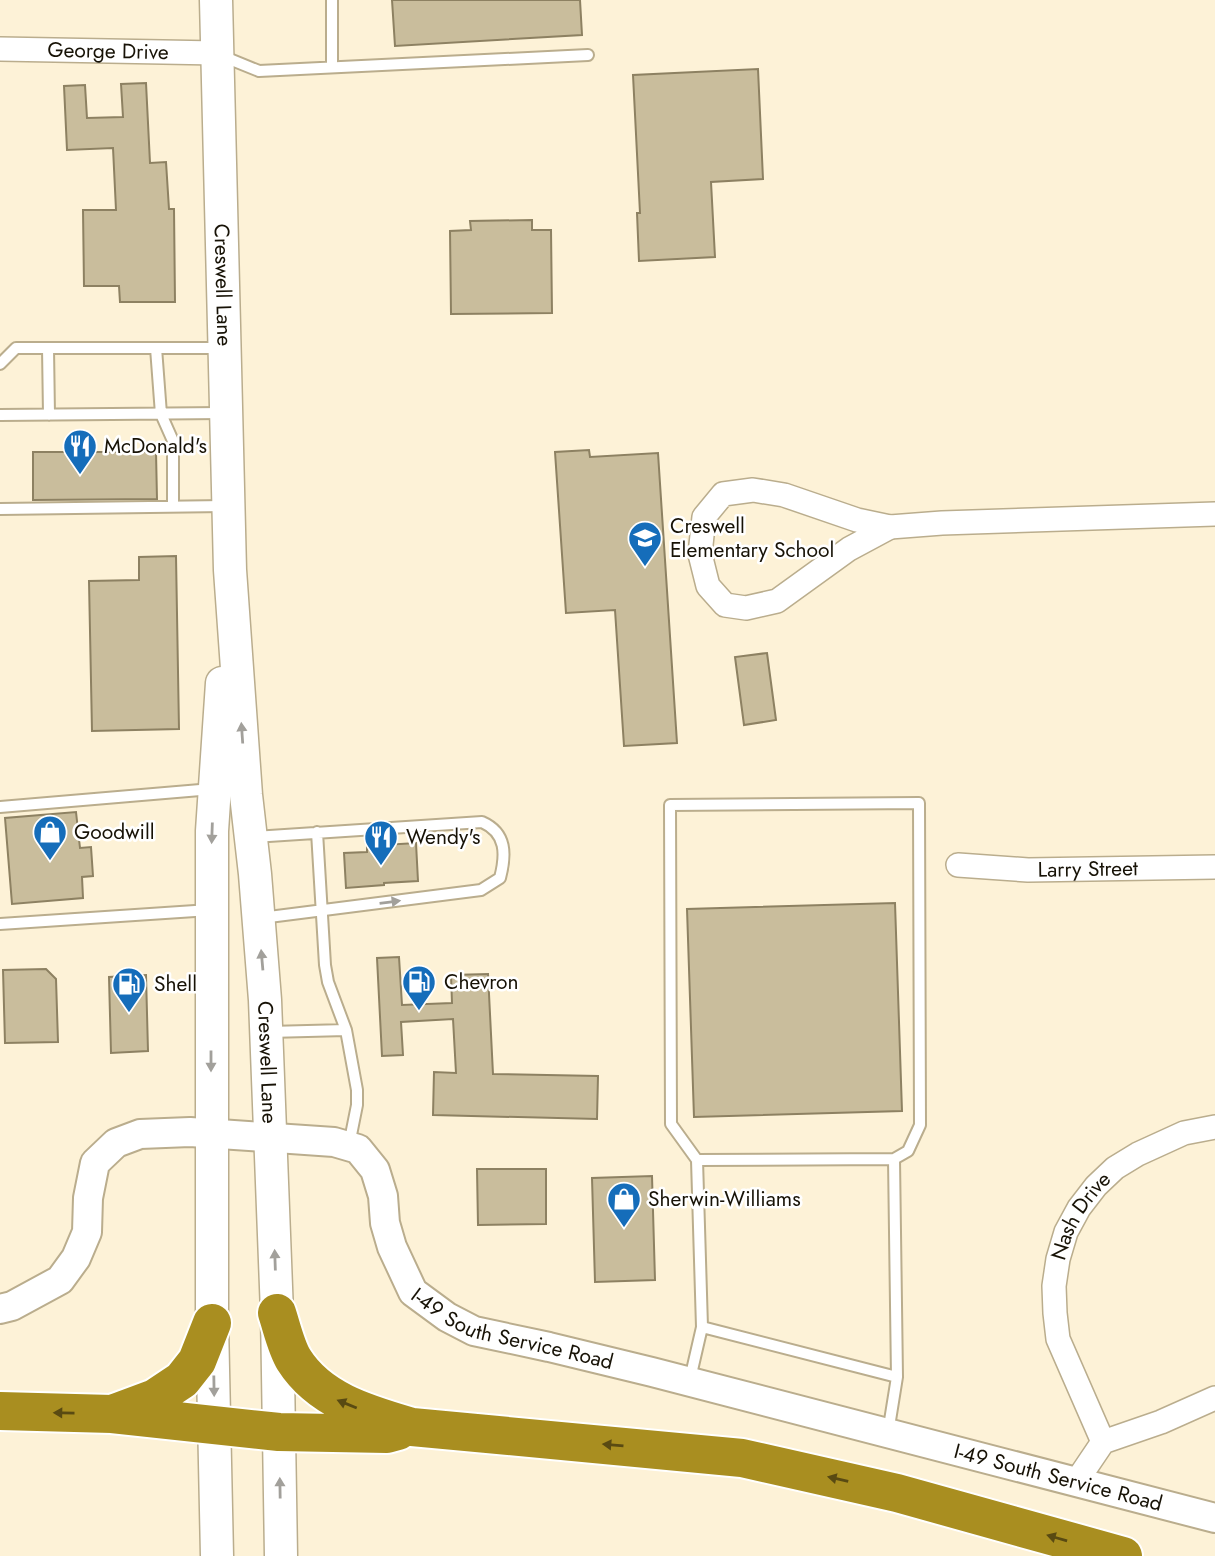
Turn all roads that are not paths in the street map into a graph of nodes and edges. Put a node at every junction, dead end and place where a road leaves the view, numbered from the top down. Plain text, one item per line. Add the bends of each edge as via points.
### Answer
1 (216, 0) edge
2 (332, 0) edge
3 (0, 49) edge
4 (217, 53) junction
5 (588, 55) dead end
6 (332, 67) junction
7 (48, 348) junction
8 (156, 348) junction
9 (224, 348) junction
10 (0, 364) edge
11 (226, 413) junction
12 (161, 414) junction
13 (0, 415) edge
14 (49, 415) junction
15 (173, 506) junction
16 (229, 506) junction
17 (0, 509) edge
18 (1215, 514) edge
19 (890, 527) junction
20 (230, 570) junction
21 (215, 788) junction
22 (0, 807) edge
23 (317, 832) junction
24 (251, 837) junction
25 (958, 865) dead end
26 (1215, 867) edge
27 (322, 909) junction
28 (211, 910) junction
29 (259, 918) junction
30 (0, 924) edge
31 (346, 1030) junction
32 (266, 1032) junction
33 (1215, 1126) edge
34 (211, 1133) junction
35 (270, 1137) junction
36 (349, 1146) junction
37 (894, 1159) junction
38 (697, 1160) junction
39 (0, 1309) edge
40 (277, 1313) junction
41 (212, 1323) junction
42 (702, 1327) junction
43 (897, 1377) junction
44 (690, 1382) junction
45 (1215, 1398) edge
46 (0, 1412) edge
47 (111, 1414) junction
48 (215, 1426) junction
49 (412, 1427) junction
50 (279, 1432) junction
51 (888, 1433) junction
52 (1103, 1442) junction
53 (1076, 1482) junction
54 (1215, 1518) edge
55 (217, 1556) edge
56 (281, 1556) edge
57 (1123, 1556) edge

1 - 4 main road, Creswell Lane
2 - 6 lane
3 - 4 street, George Drive
4 - 6 lane via 260,71
4 - 9 main road, Creswell Lane
5 - 6 lane
7 - 8 lane
7 - 10 lane via 16,348
7 - 14 lane
8 - 9 lane
8 - 12 lane
9 - 11 main road, Creswell Lane
11 - 12 lane
11 - 16 main road, Creswell Lane
12 - 14 lane
12 - 15 lane via 173,441
13 - 14 lane
15 - 16 lane
15 - 17 lane
16 - 20 main road, Creswell Lane
18 - 19 street
19 - 19 street via 849,549 777,601 746,608 725,605 708,586 700,554 704,517 723,494 784,495
20 - 21 main road, Creswell Lane
24 -> 20 main road, Creswell Lane
21 - 22 lane
21 -> 28 main road, Creswell Lane
23 - 24 lane
23 - 27 lane
27 -> 23 lane via 481,890 500,878 503,844 493,827 482,822
24 - 29 main road, Creswell Lane
25 - 26 street, Larry Street via 1028,870
27 - 29 lane
27 - 31 lane via 328,982
28 - 30 lane
28 -> 34 main road, Creswell Lane
32 -> 29 main road, Creswell Lane
31 - 32 lane
31 - 36 lane via 357,1090
32 - 35 main road, Creswell Lane
33 - 52 street, Nash Drive via 1184,1133 1115,1168 1079,1208 1066,1232 1054,1286 1058,1339
34 - 35 street
34 - 39 street via 140,1134 116,1143 95,1163 87,1233 76,1258 60,1280
34 - 41 main road, Creswell Lane
35 - 36 street
40 -> 35 main road, Creswell Lane
36 - 44 street, I-49 South Service Road via 358,1149 375,1170 392,1247 413,1292 447,1317 474,1331
37 - 38 lane
37 - 38 lane via 908,1151 920,1125 919,803 670,805 671,1124
37 - 43 lane
38 - 42 lane
49 -> 40 highway via 337,1401 310,1380 293,1359
40 - 50 main road, Creswell Lane
41 - 47 highway via 197,1361 182,1380 155,1398
41 -> 48 main road, Creswell Lane
42 - 43 lane
42 - 44 lane
43 - 51 lane
44 - 51 street, I-49 South Service Road
45 - 52 street
47 -> 46 highway
47 - 48 highway
48 - 50 highway
48 - 55 main road, Creswell Lane
49 - 50 highway via 387,1434
57 -> 49 highway via 897,1493 742,1458
56 -> 50 main road, Creswell Lane
51 - 53 street, I-49 South Service Road
52 - 53 street
53 - 54 street, I-49 South Service Road

